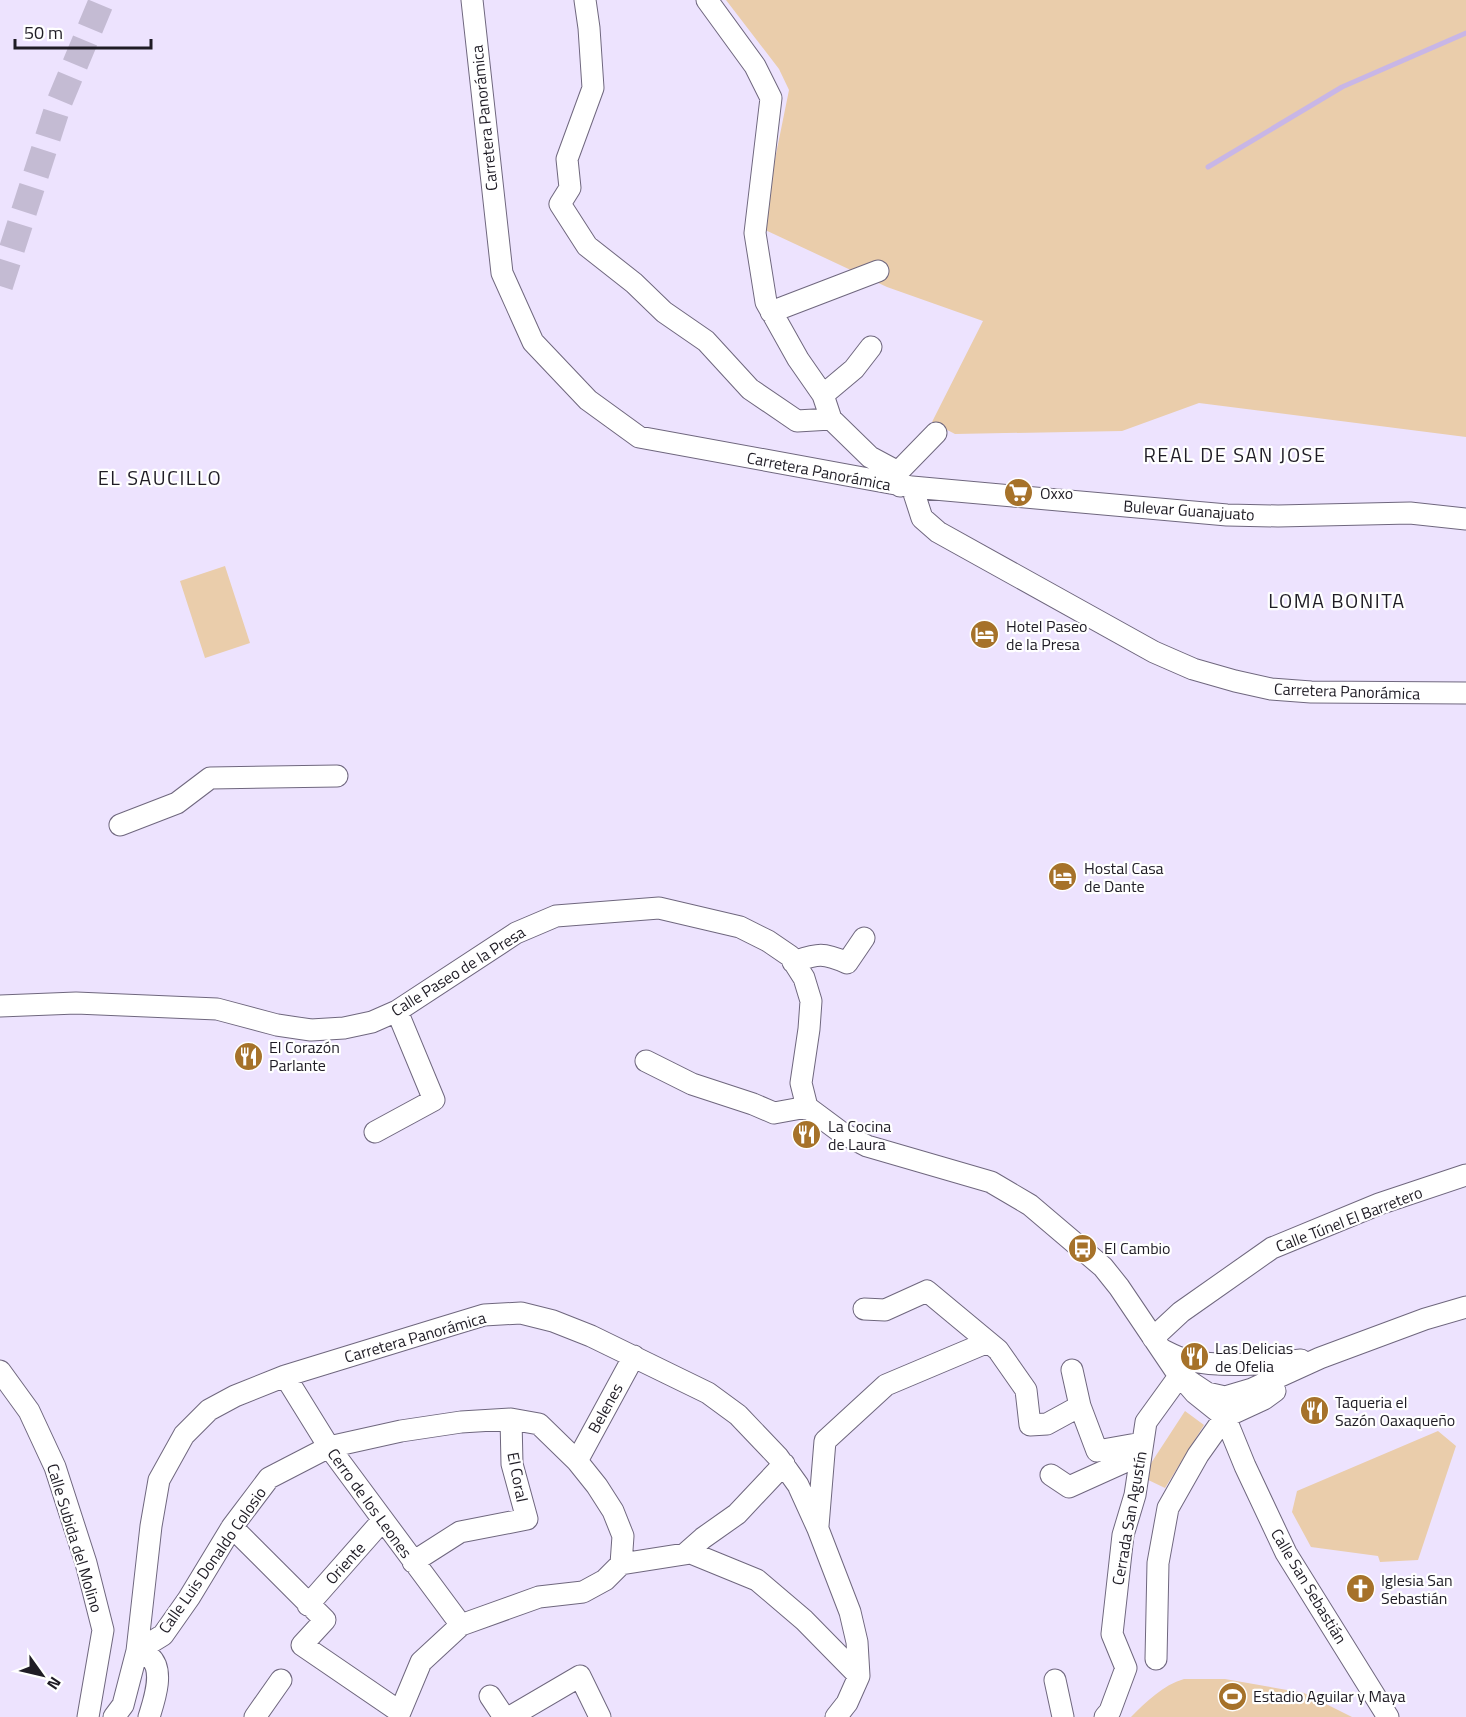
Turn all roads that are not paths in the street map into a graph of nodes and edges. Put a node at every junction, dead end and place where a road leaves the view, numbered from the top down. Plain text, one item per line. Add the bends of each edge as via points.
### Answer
1 (472, 0) edge
2 (585, 0) edge
3 (707, 0) edge
4 (878, 271) dead end
5 (771, 312) junction
6 (871, 347) dead end
7 (823, 395) junction
8 (831, 419) junction
9 (936, 433) dead end
10 (903, 482) junction
11 (1466, 519) edge
12 (1466, 693) edge
13 (337, 776) dead end
14 (120, 825) dead end
15 (864, 938) dead end
16 (793, 962) junction
17 (0, 1006) edge
18 (397, 1011) junction
19 (645, 1061) dead end
20 (807, 1107) junction
21 (375, 1132) dead end
22 (1466, 1175) edge
23 (1466, 1307) edge
24 (864, 1309) dead end
25 (988, 1342) junction
26 (1157, 1343) junction
27 (634, 1356) junction
28 (1320, 1358) junction
29 (1072, 1370) dead end
30 (0, 1371) edge
31 (1180, 1375) junction
32 (285, 1376) junction
33 (1080, 1406) junction
34 (1224, 1417) junction
35 (511, 1419) junction
36 (329, 1447) junction
37 (1141, 1449) junction
38 (577, 1461) junction
39 (784, 1464) junction
40 (1051, 1475) dead end
41 (382, 1521) junction
42 (232, 1527) junction
43 (818, 1529) junction
44 (686, 1553) junction
45 (413, 1562) junction
46 (621, 1564) junction
47 (308, 1605) junction
48 (460, 1625) junction
49 (137, 1651) junction
50 (1156, 1659) dead end
51 (859, 1676) junction
52 (281, 1680) dead end
53 (1055, 1680) dead end
54 (490, 1696) dead end
55 (119, 1711) edge
56 (399, 1715) edge
57 (150, 1716) edge
58 (88, 1717) edge
59 (255, 1717) edge
60 (504, 1717) edge
61 (510, 1717) edge
62 (600, 1717) edge
63 (836, 1717) edge
64 (1063, 1717) edge
65 (1105, 1717) edge
66 (1388, 1717) edge

1 - 10 street, Carretera Panorámica via 502,273 533,342 547,358 588,400 639,437
2 - 8 street via 592,88 567,159 570,188 560,204 587,246 664,312 706,341 750,389 797,421
3 - 5 street via 755,66 771,98 755,233
4 - 5 street
5 - 7 street
6 - 7 street via 854,369
7 - 8 street
8 - 10 street
9 - 10 street
10 - 11 street, Bulevar Guanajuato via 1227,514 1410,513
10 - 12 street, Carretera Panorámica via 922,518 938,532 1154,652 1193,669 1271,689
13 - 14 street via 210,778 177,803
15 - 16 street via 847,963 818,954
16 - 18 street, Calle Paseo de la Presa via 768,940 740,927 659,908 556,916 516,933
16 - 20 street, Calle Paseo de la Presa via 804,978 811,1001 801,1083
17 - 18 street, Calle Paseo de la Presa via 76,1003 217,1010 311,1030 372,1022
18 - 21 street via 434,1100
19 - 20 street via 693,1084 774,1113
20 - 26 street via 867,1146 991,1182 1030,1205 1103,1267
22 - 26 street, Calle Túnel El Barretero via 1379,1204 1272,1248 1181,1312
23 - 28 street
24 - 25 street via 885,1310 927,1291
25 - 33 street via 1026,1390 1030,1425 1047,1424
25 - 43 street via 886,1385 825,1441
26 - 28 street via 1187,1360 1258,1365
26 - 31 street
27 - 32 street, Carretera Panorámica via 553,1321 521,1313 484,1315
27 - 38 street, Belenes
27 - 39 street, Carretera Panorámica via 708,1393 738,1415
28 - 31 street via 1225,1397 1207,1394
28 - 34 street via 1264,1399
29 - 33 street
30 - 58 street, Calle Subida del Molino via 29,1412 55,1467 103,1630
31 - 34 street
31 - 37 street, Cerrada San Agustín via 1146,1422
32 - 36 street, Cerro de los Leones
32 - 49 street, Carretera Panorámica via 209,1410 184,1435 159,1480
33 - 37 street via 1096,1451
34 - 50 street via 1168,1508 1158,1563
34 - 66 street, Calle San Sebastián via 1286,1553
35 - 36 street, Calle Luis Donaldo Colosio via 401,1431
35 - 38 street, Calle Luis Donaldo Colosio via 539,1424
35 - 45 street, El Coral via 512,1464 527,1519 460,1532
36 - 41 street, Cerro de los Leones
36 - 42 street, Calle Luis Donaldo Colosio via 269,1478
37 - 40 street via 1069,1487
37 - 65 street, Cerrada San Agustín via 1135,1495 1123,1536 1112,1634 1126,1668
38 - 46 street, Calle Luis Donaldo Colosio via 613,1511 623,1536
39 - 43 street, Carretera Panorámica
39 - 44 street via 737,1514
41 - 45 street, Cerro de los Leones
41 - 47 street, Oriente
42 - 47 street
42 - 49 street, Calle Luis Donaldo Colosio via 164,1635
43 - 51 street, Carretera Panorámica via 850,1612
44 - 46 street
44 - 51 street via 757,1580 804,1620
45 - 48 street, Cerro de los Leones
46 - 48 street via 605,1580 583,1592 539,1597
47 - 56 street via 325,1620 302,1645
48 - 56 street via 421,1662
49 - 55 street, Carretera Panorámica
49 - 57 street via 151,1658 157,1670
51 - 63 street, Carretera Panorámica
52 - 59 street
53 - 64 street
54 - 60 street
55 - 57 street
61 - 62 street via 580,1676

